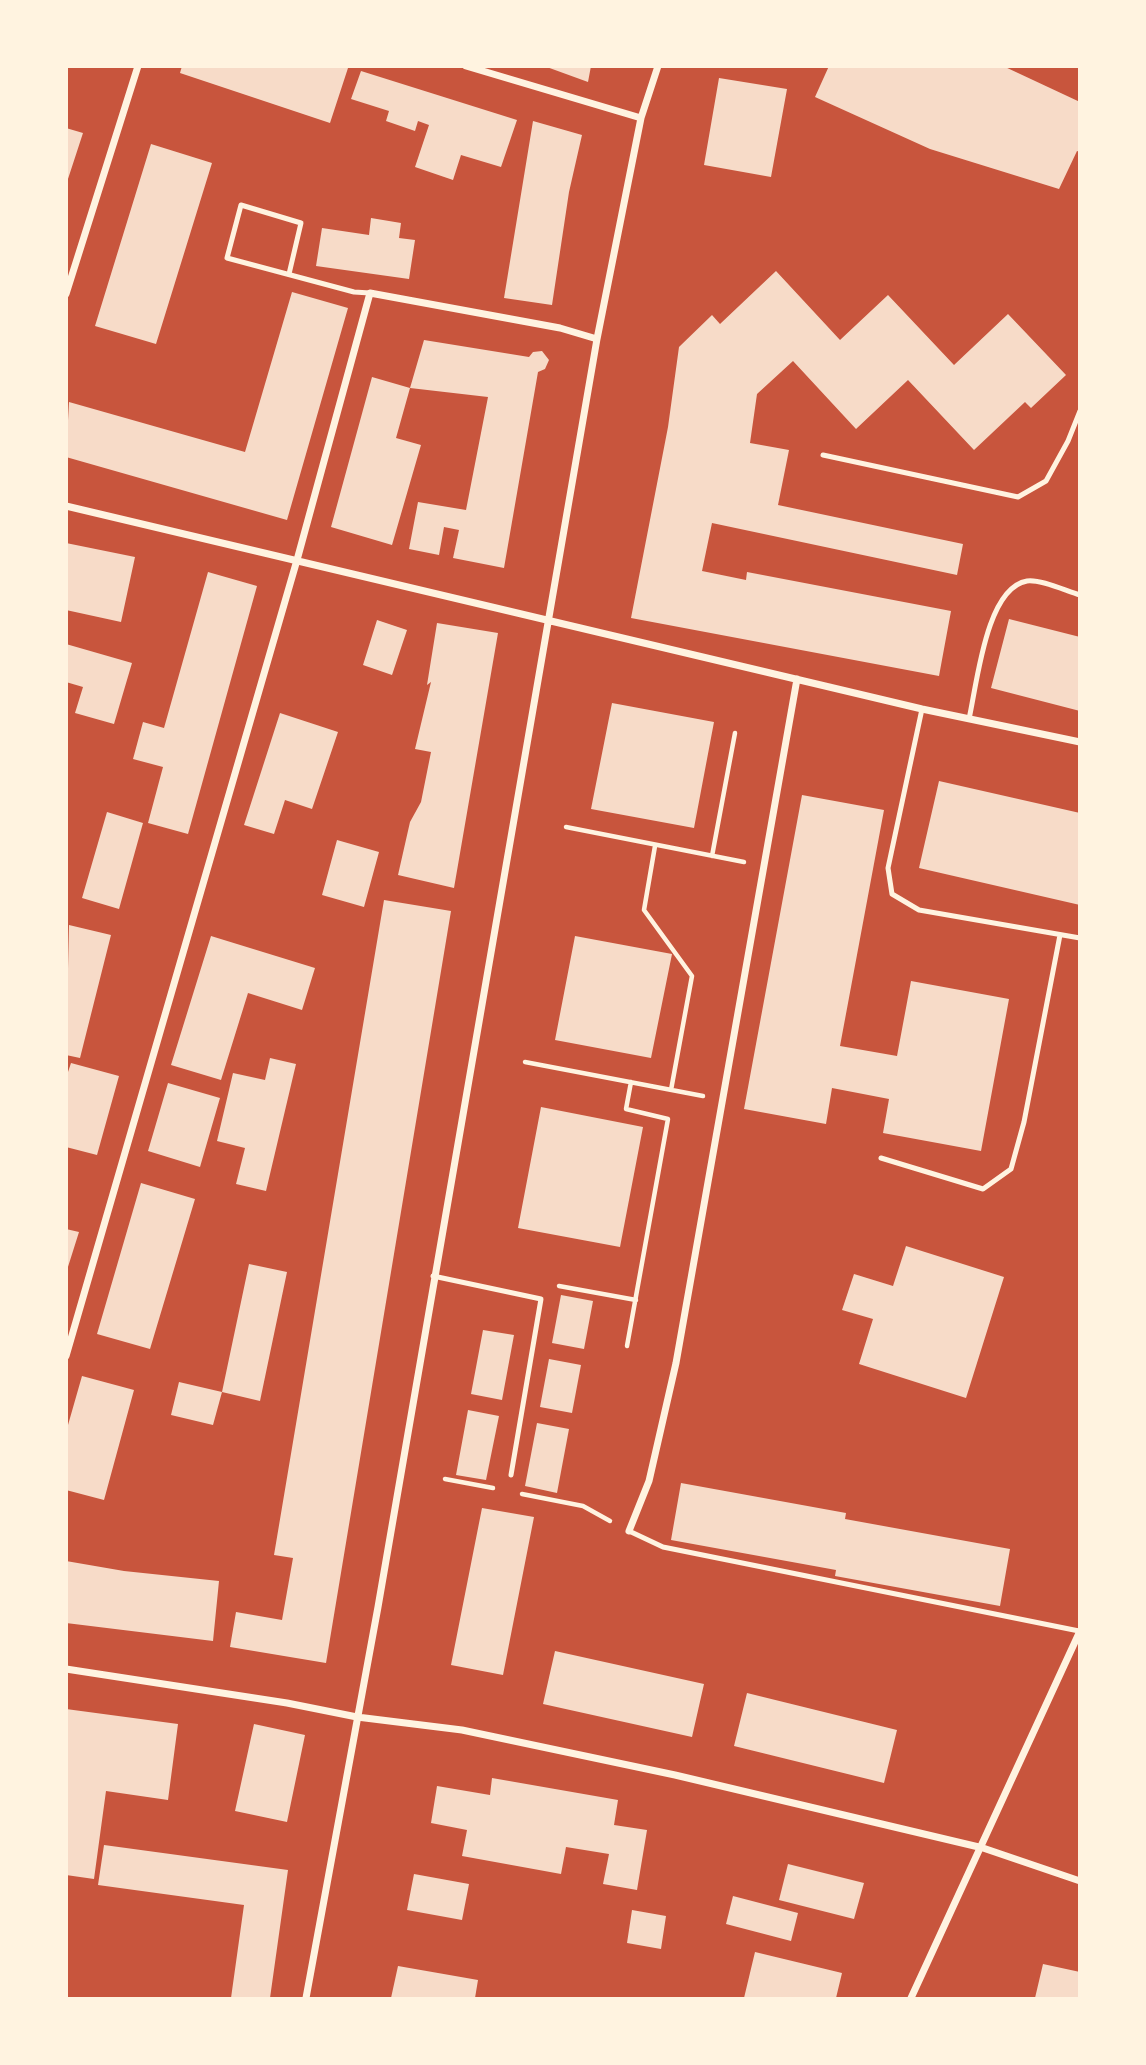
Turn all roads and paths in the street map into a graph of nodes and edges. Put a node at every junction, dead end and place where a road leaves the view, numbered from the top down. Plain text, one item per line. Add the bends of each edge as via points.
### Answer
1 (138, 66) edge
2 (466, 66) edge
3 (658, 66) edge
4 (641, 118) junction
5 (289, 274) junction
6 (370, 293) junction
7 (66, 294) edge
8 (597, 339) junction
9 (1080, 411) edge
10 (823, 455) dead end
11 (66, 506) edge
12 (297, 560) junction
13 (1080, 595) edge
14 (548, 620) junction
15 (797, 679) junction
16 (922, 709) junction
17 (969, 719) junction
18 (735, 733) dead end
19 (1080, 742) edge
20 (566, 827) dead end
21 (655, 846) junction
22 (712, 856) junction
23 (764, 866) junction
24 (1060, 935) junction
25 (1080, 938) edge
26 (525, 1062) dead end
27 (631, 1082) junction
28 (671, 1090) junction
29 (722, 1101) junction
30 (881, 1158) dead end
31 (433, 1276) junction
32 (541, 1299) junction
33 (636, 1300) junction
34 (627, 1346) dead end
35 (66, 1356) edge
36 (511, 1475) dead end
37 (446, 1479) dead end
38 (496, 1489) dead end
39 (521, 1494) dead end
40 (629, 1531) junction
41 (1079, 1631) edge
42 (66, 1670) edge
43 (357, 1717) junction
44 (983, 1848) junction
45 (1080, 1881) edge
46 (306, 1998) edge
47 (911, 1998) edge

1 - 7 street
2 - 4 street
3 - 4 street
4 - 8 street
5 - 5 lane via 227,258 241,205 301,223
5 - 6 lane
6 - 8 street
6 - 12 street
8 - 14 street
9 - 10 lane via 1046,481 1018,497
11 - 12 street
12 - 14 street
12 - 35 street
13 - 17 lane via 1029,580 1010,589 993,612
14 - 15 street
14 - 31 street
15 - 16 street
15 - 23 street
16 - 17 street
16 - 24 lane via 888,868 892,894 919,910
17 - 19 street
18 - 22 path
20 - 21 path
21 - 22 path
21 - 28 path via 644,910 692,976
22 - 23 path
23 - 29 street
24 - 25 lane
24 - 30 lane via 1011,1169 984,1189
26 - 27 path
27 - 28 path
27 - 33 path via 626,1109 668,1119
28 - 29 path
29 - 40 street via 676,1363 649,1481
31 - 32 lane
31 - 43 street
32 - 33 path via 550,1284
32 - 36 lane
33 - 34 path
37 - 38 path
39 - 40 path via 583,1506
40 - 41 lane via 663,1547
41 - 44 street
42 - 43 street
43 - 44 street via 417,1723 676,1775
43 - 46 street
44 - 45 street
44 - 47 street

